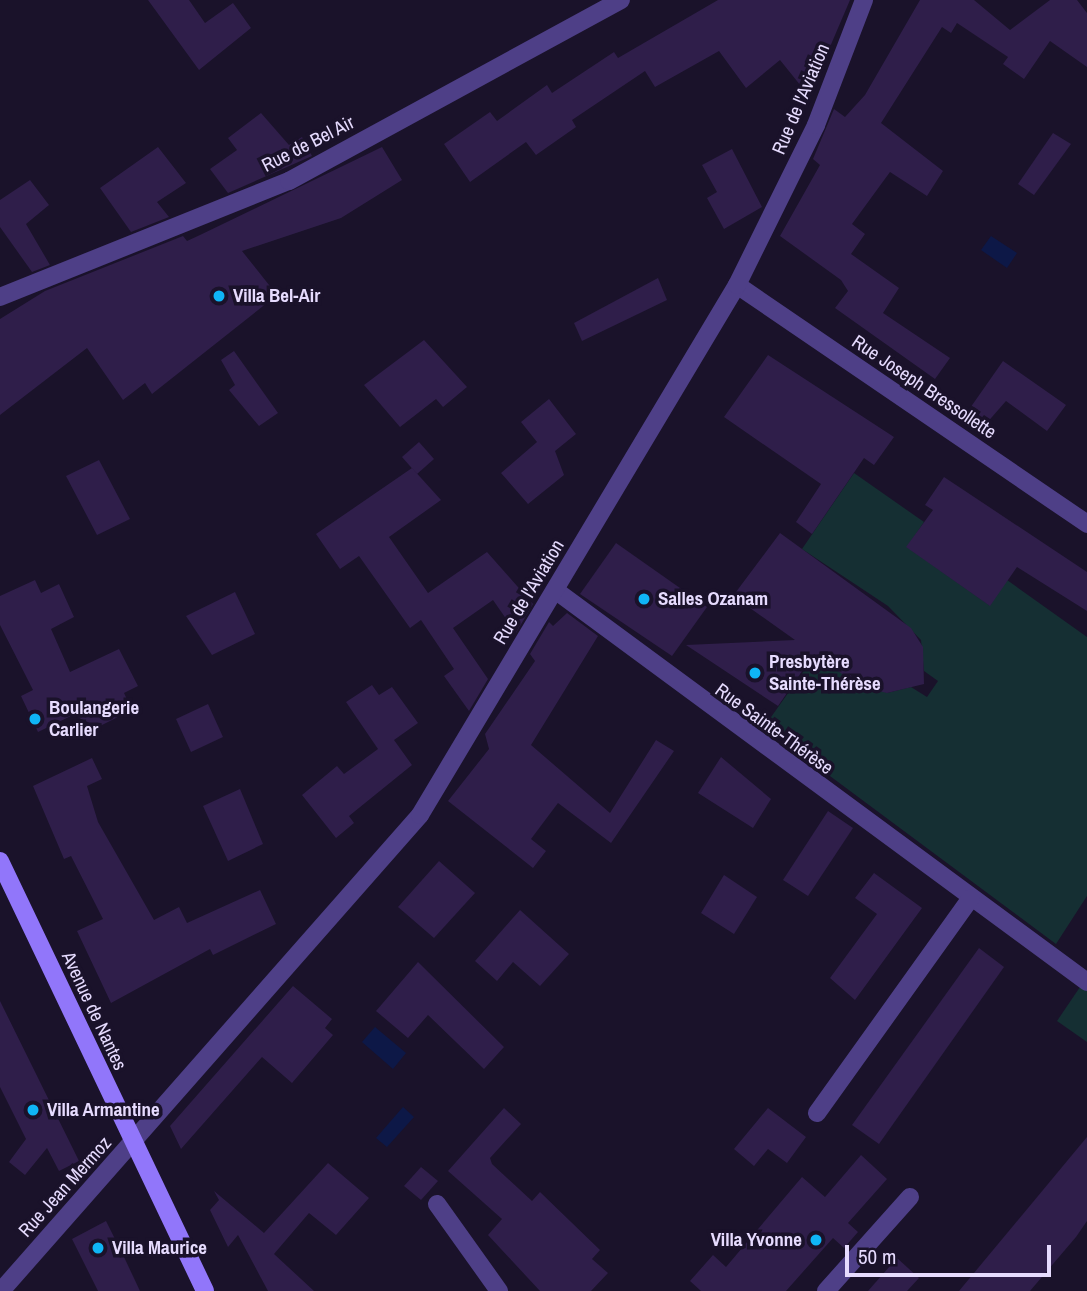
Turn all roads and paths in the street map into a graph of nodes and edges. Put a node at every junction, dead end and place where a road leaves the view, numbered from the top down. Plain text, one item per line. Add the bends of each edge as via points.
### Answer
1 (621, 0) edge
2 (863, 0) edge
3 (737, 285) junction
4 (0, 297) edge
5 (1087, 524) edge
6 (555, 590) junction
7 (0, 861) edge
8 (5, 883) edge
9 (971, 898) junction
10 (1087, 982) edge
11 (817, 1113) dead end
12 (133, 1143) junction
13 (911, 1197) dead end
14 (437, 1204) dead end
15 (1, 1291) edge
16 (205, 1291) edge
17 (499, 1291) edge
18 (826, 1291) edge

1 - 4 street, Rue de Bel Air via 289,181
2 - 3 street, Rue de l'Aviation via 816,125
3 - 5 street, Rue Joseph Bressollette
3 - 6 street, Rue de l'Aviation
6 - 9 street, Rue Sainte-Thérèse
6 - 12 street, Rue de l'Aviation via 420,815
7 - 8 main road, Avenue de Nantes
8 - 12 main road, Avenue de Nantes
9 - 10 street, Rue Sainte-Thérèse
9 - 11 street
12 - 15 street, Rue Jean Mermoz
12 - 16 main road, Avenue de Nantes
13 - 18 street
14 - 17 street

